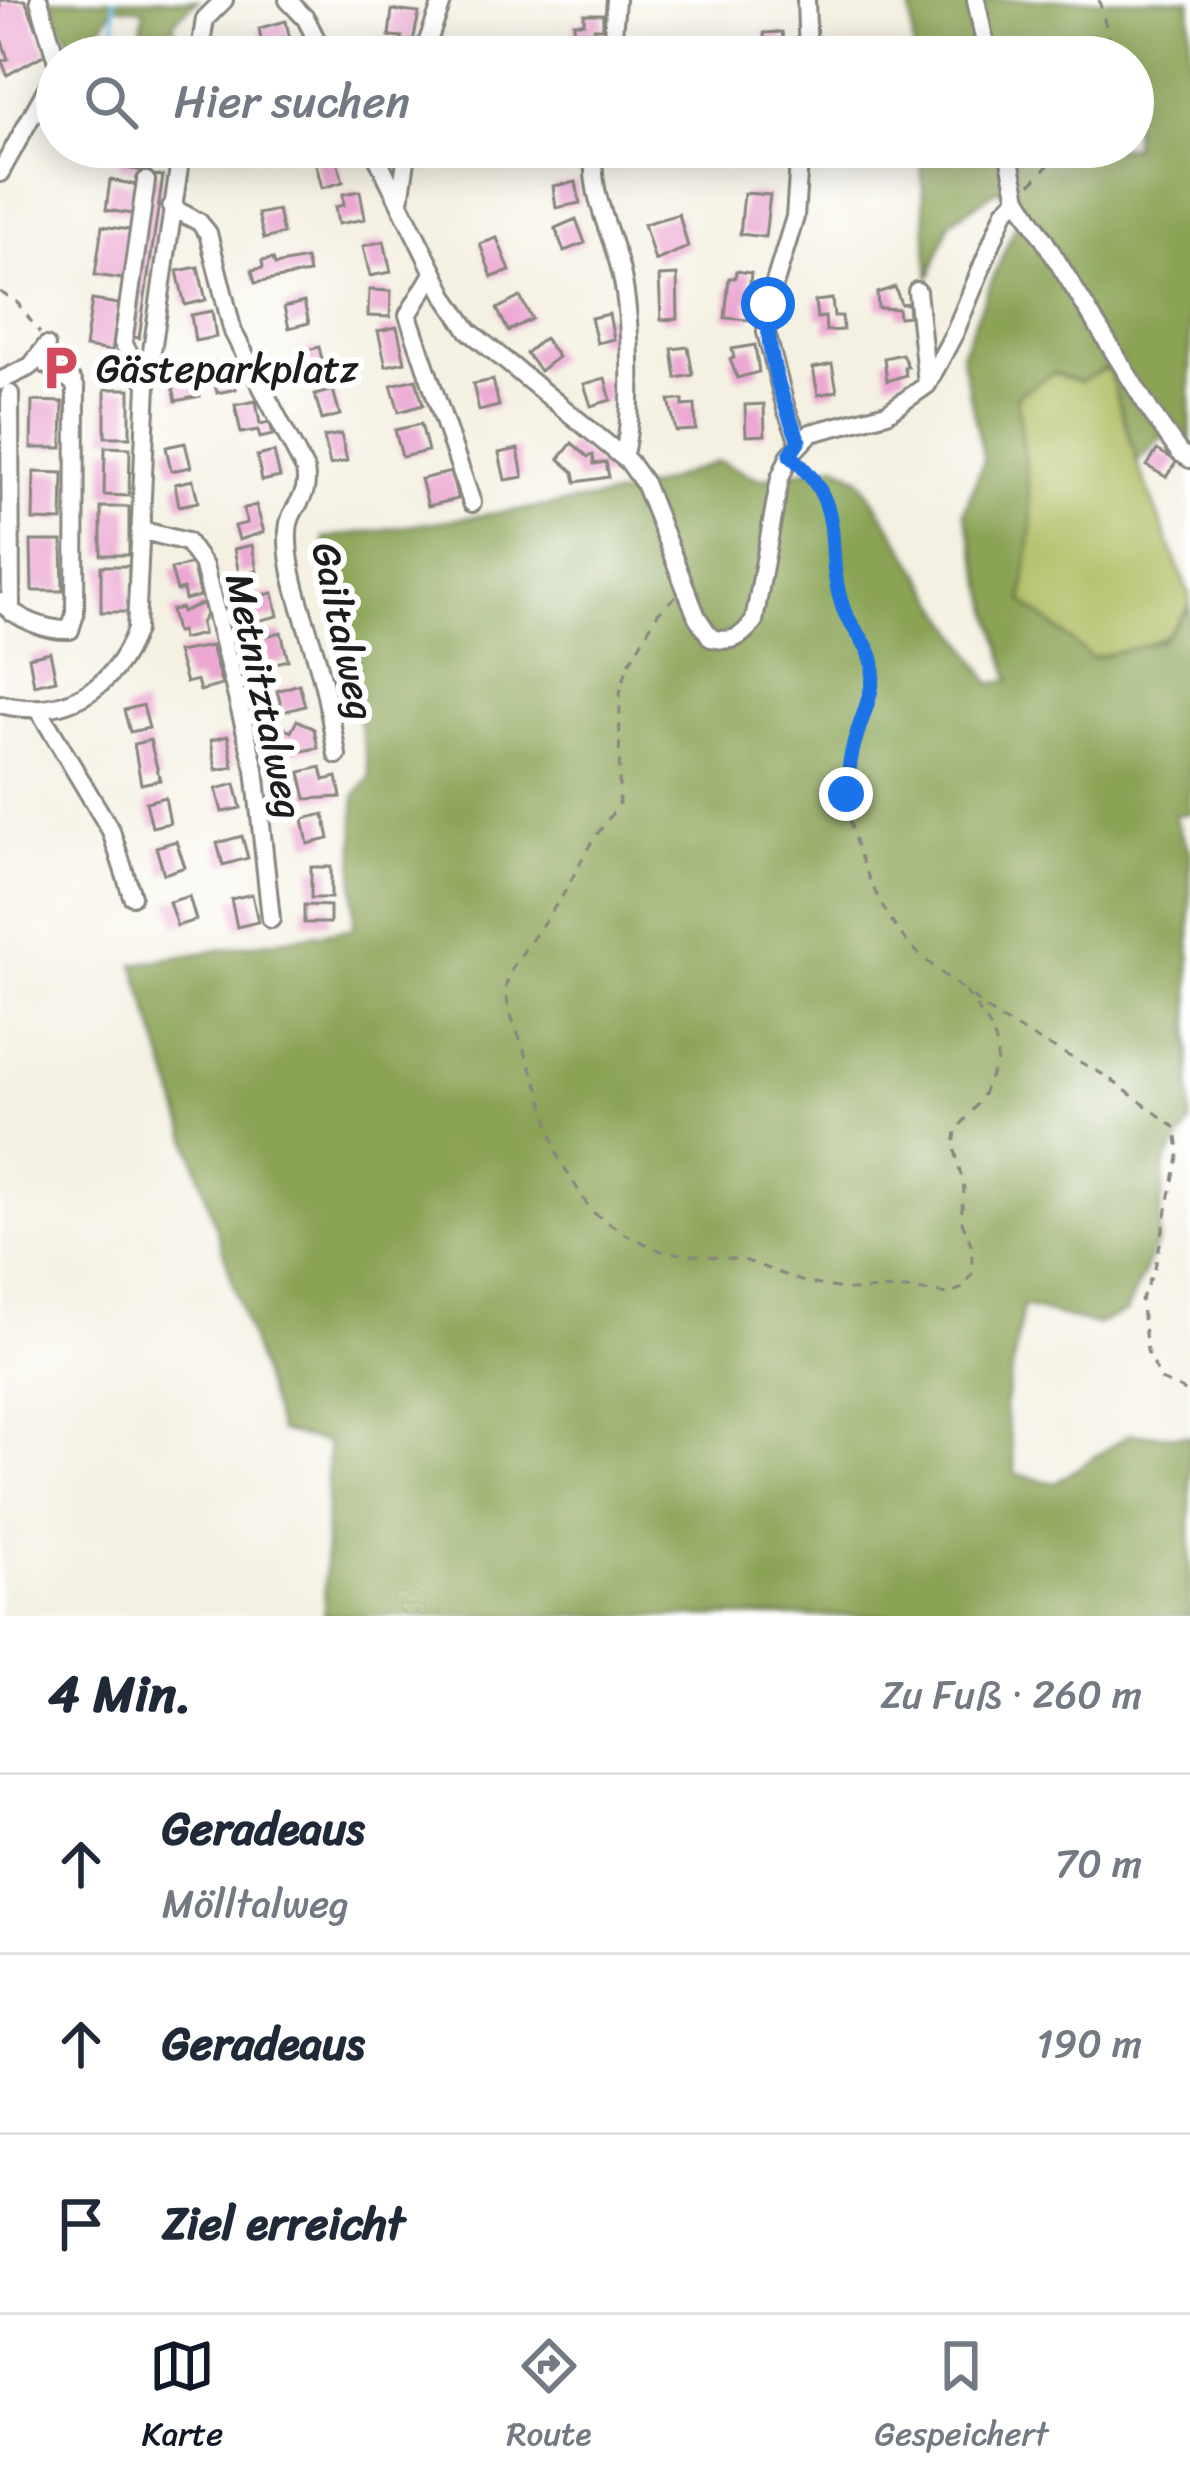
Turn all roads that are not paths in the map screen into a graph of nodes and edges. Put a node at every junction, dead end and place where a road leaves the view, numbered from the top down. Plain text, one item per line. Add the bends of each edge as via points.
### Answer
1 (39, 0) edge
2 (224, 0) edge
3 (288, 0) edge
4 (443, 0) edge
5 (616, 0) edge
6 (806, 0) edge
7 (976, 0) edge
8 (49, 36) edge
9 (203, 36) edge
10 (315, 36) edge
11 (430, 36) edge
12 (613, 36) edge
13 (807, 36) edge
14 (984, 36) edge
15 (36, 110) edge
16 (178, 168) edge
17 (383, 168) edge
18 (405, 168) edge
19 (595, 168) edge
20 (799, 168) edge
21 (1012, 168) edge
22 (0, 173) edge
23 (146, 182) dead end
24 (1018, 198) junction
25 (400, 202) junction
26 (171, 207) junction
27 (434, 272) junction
28 (916, 291) dead end
29 (147, 385) junction
30 (927, 385) junction
31 (5, 388) edge
32 (795, 448) junction
33 (623, 457) junction
34 (1190, 459) edge
35 (472, 503) dead end
36 (140, 530) junction
37 (6, 607) edge
38 (0, 704) edge
39 (39, 710) junction
40 (337, 755) dead end
41 (132, 896) dead end
42 (272, 919) dead end

1 - 8 street
2 - 9 street
3 - 10 street
4 - 11 street
5 - 12 street
6 - 13 street
7 - 14 street
15 - 22 street
16 - 26 street
17 - 25 street
18 - 25 street
19 - 33 street via 624,284
20 - 32 street via 795,218 766,332
21 - 24 street
23 - 29 street via 123,343
24 - 30 street via 1005,211
24 - 34 street via 1151,412
25 - 27 street
26 - 29 street
26 - 40 street, Gailtalweg via 208,233 232,332 305,470 305,497 288,532
27 - 33 street via 469,331
27 - 35 street via 409,315
28 - 30 street
29 - 36 street
30 - 32 street via 887,413 825,428
31 - 37 street
31 - 37 street via 46,355 76,388 70,630 52,631
32 - 33 street via 780,478 754,621 727,641 710,638 644,483
36 - 39 street via 140,608 127,655 95,691
36 - 42 street, Metnitztalweg via 188,542 204,566 255,769
38 - 39 street
39 - 41 street via 111,831

